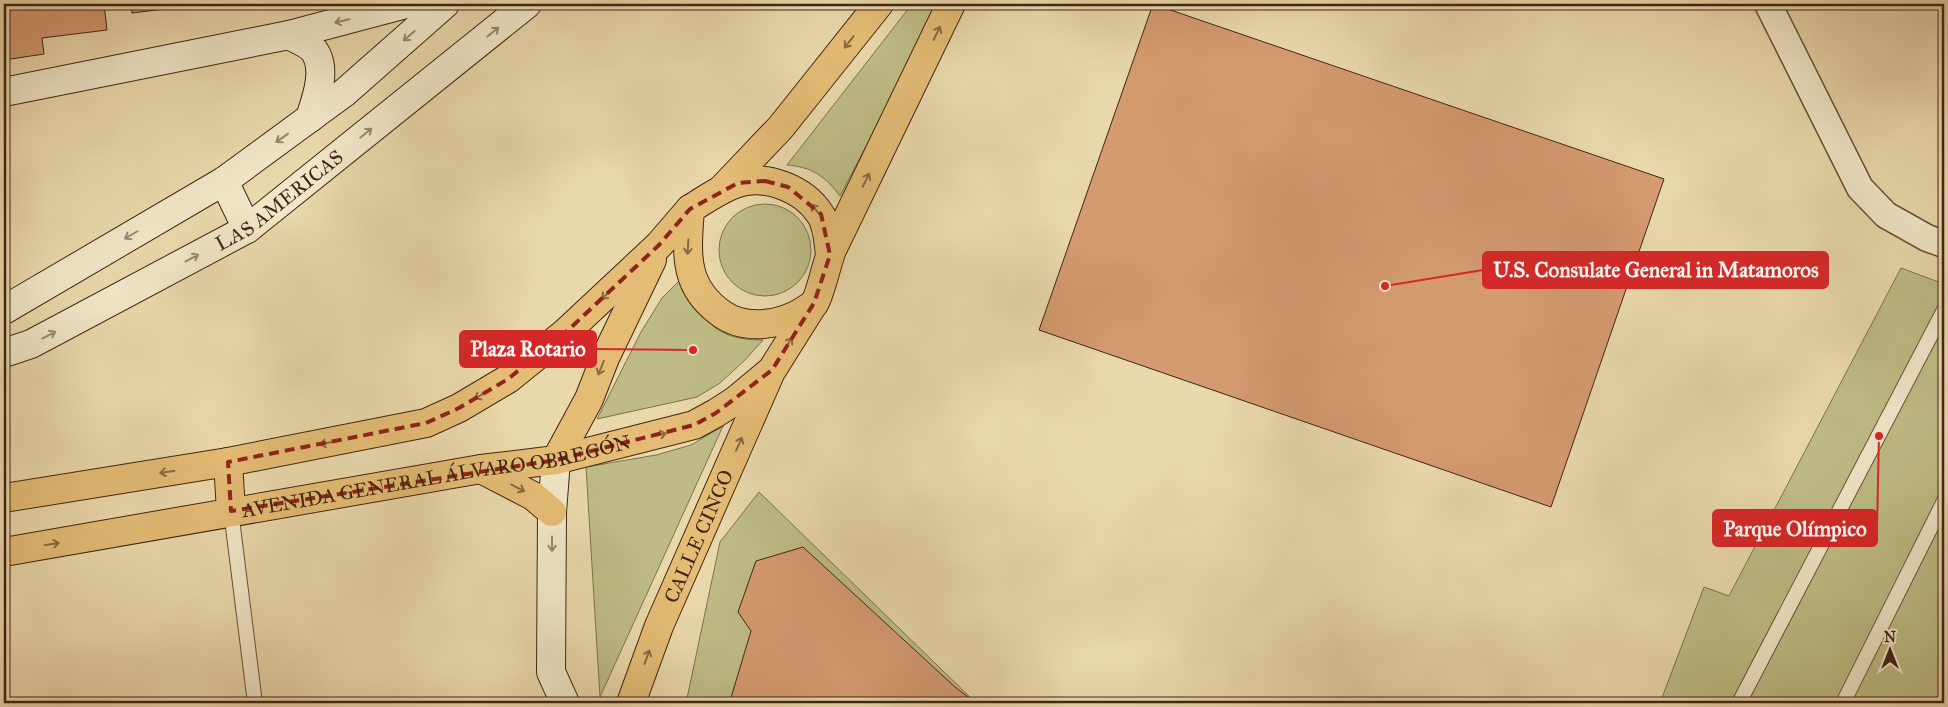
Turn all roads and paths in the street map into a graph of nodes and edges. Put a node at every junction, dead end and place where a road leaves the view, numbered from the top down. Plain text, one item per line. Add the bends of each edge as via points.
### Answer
1 (445, 4) edge
2 (527, 4) edge
3 (879, 4) edge
4 (951, 4) edge
5 (1768, 4) edge
6 (402, 5) edge
7 (289, 35) junction
8 (4, 92) edge
9 (310, 118) junction
10 (224, 181) junction
11 (719, 192) junction
12 (690, 209) junction
13 (247, 229) junction
14 (1944, 244) edge
15 (659, 245) junction
16 (830, 255) junction
17 (814, 303) junction
18 (4, 310) edge
19 (1942, 318) edge
20 (4, 353) edge
21 (772, 370) junction
22 (556, 460) junction
23 (228, 462) junction
24 (481, 469) junction
25 (9, 493) edge
26 (1944, 500) edge
27 (231, 512) junction
28 (552, 512) junction
29 (4, 552) edge
30 (552, 672) junction
31 (255, 703) edge
32 (551, 703) edge
33 (565, 703) edge
34 (630, 703) edge
35 (1739, 703) edge
36 (1843, 703) edge

1 -> 9 main road via 344,93
13 -> 2 main road, LAS AMERICAS
3 -> 11 main road via 782,127
16 -> 4 main road
5 - 14 street via 1860,188 1886,215
6 -> 7 main road
7 - 8 main road
7 - 9 main road via 315,51 319,65 319,89
9 -> 10 main road
10 - 13 main road
10 -> 18 main road
11 - 12 main road
16 -> 11 main road via 821,214 788,187 766,181 738,182
12 - 15 main road
12 -> 17 main road via 687,256 692,279 705,300 724,315 747,323 772,324 795,316
20 -> 13 main road, LAS AMERICAS via 31,344
15 -> 22 main road via 589,399
15 -> 23 main road via 565,333 508,379 459,408 426,423
16 - 17 main road
21 -> 17 main road, AVENIDA GENERAL ÁLVARO OBREGÓN
19 - 35 lane
22 -> 21 main road, AVENIDA GENERAL ÁLVARO OBREGÓN via 694,425 736,400
34 -> 21 main road, CALLE CINCO via 659,626
22 - 24 main road, AVENIDA GENERAL ÁLVARO OBREGÓN
22 - 28 main road
23 -> 25 main road
23 - 27 main road
24 - 27 main road, AVENIDA GENERAL ÁLVARO OBREGÓN
24 -> 28 main road via 533,496
26 - 36 lane
29 -> 27 main road, AVENIDA GENERAL ÁLVARO OBREGÓN
27 - 31 lane
28 -> 30 main road
30 - 32 street
30 - 33 main road

